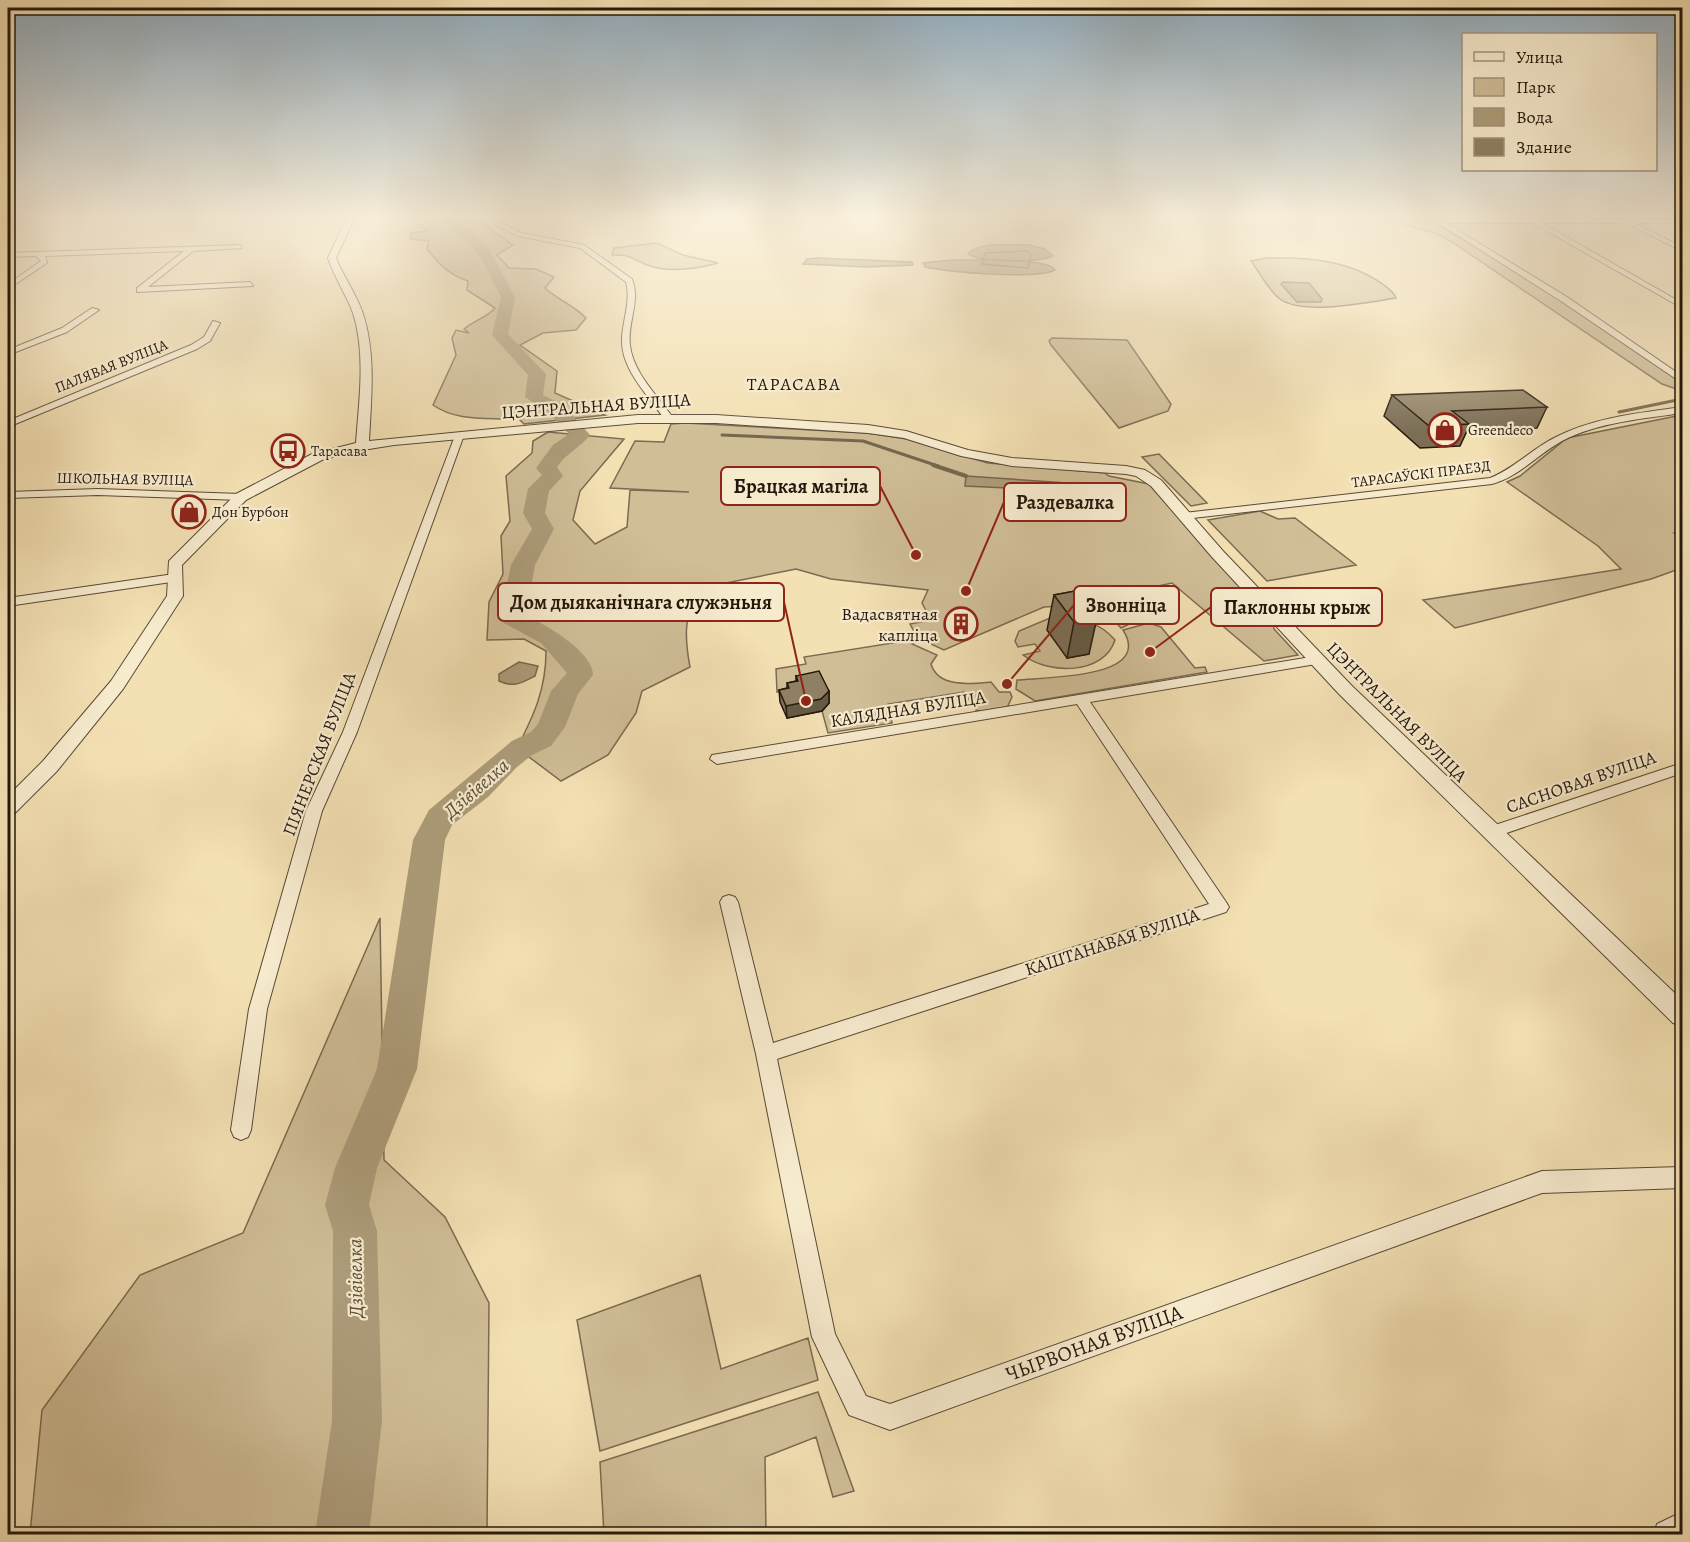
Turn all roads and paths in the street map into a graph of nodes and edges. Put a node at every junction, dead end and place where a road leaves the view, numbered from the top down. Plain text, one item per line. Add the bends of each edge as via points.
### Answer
1 (141, 289) edge
2 (159, 289) edge
3 (346, 289) edge
4 (632, 289) edge
5 (1548, 289) edge
6 (1653, 289) edge
7 (1683, 306) edge
8 (95, 310) dead end
9 (216, 323) dead end
10 (8, 353) edge
11 (1683, 380) edge
12 (1683, 410) edge
13 (668, 418) junction
14 (8, 424) edge
15 (459, 435) junction
16 (362, 445) junction
17 (8, 495) edge
18 (242, 497) junction
19 (1184, 516) junction
20 (174, 578) junction
21 (8, 602) edge
22 (1317, 660) junction
23 (1081, 699) junction
24 (717, 759) dead end
25 (1683, 768) edge
26 (8, 807) edge
27 (1492, 832) junction
28 (729, 902) dead end
29 (1683, 1015) edge
30 (766, 1054) junction
31 (241, 1130) dead end
32 (1683, 1178) edge
33 (1683, 1526) edge
34 (1667, 1534) edge

1 - 2 street
3 - 16 street via 356,310 364,348
4 - 13 street via 628,355
5 - 11 street
6 - 7 street
8 - 10 street via 65,330
9 - 14 street, ПАЛЯВАЯ ВУЛІЦА via 207,339 194,347
12 - 19 street, ТАРАСАЎСКІ ПРАЕЗД via 1624,418 1566,436 1519,469 1492,481
13 - 15 street, ЦЭНТРАЛЬНАЯ ВУЛІЦА
13 - 19 street, ЦЭНТРАЛЬНАЯ ВУЛІЦА via 868,429 1012,462 1126,470 1156,483
15 - 16 street, ЦЭНТРАЛЬНАЯ ВУЛІЦА
15 - 31 street, ПІЯНЕРСКАЯ ВУЛІЦА via 350,732 314,811 258,1009
16 - 18 street, ЦЭНТРАЛЬНАЯ ВУЛІЦА via 309,460
17 - 18 street, ШКОЛЬНАЯ ВУЛІЦА via 98,492
18 - 20 street, ЦЭНТРАЛЬНАЯ ВУЛІЦА via 174,564
19 - 22 street, ЦЭНТРАЛЬНАЯ ВУЛІЦА
20 - 21 street
20 - 26 street, ЦЭНТРАЛЬНАЯ ВУЛІЦА via 175,596 117,685 50,766
22 - 23 street, КАЛЯДНАЯ ВУЛІЦА
22 - 27 street, ЦЭНТРАЛЬНАЯ ВУЛІЦА
23 - 24 street, КАЛЯДНАЯ ВУЛІЦА
23 - 30 street, КАШТАНАВАЯ ВУЛІЦА via 1220,907
25 - 27 street, САСНОВАЯ ВУЛІЦА
27 - 29 street, ЦЭНТРАЛЬНАЯ ВУЛІЦА
28 - 30 street, ЧЫРВОНАЯ ВУЛІЦА
30 - 32 street, ЧЫРВОНАЯ ВУЛІЦА via 824,1337 858,1406 890,1417 1542,1182
33 - 34 street

